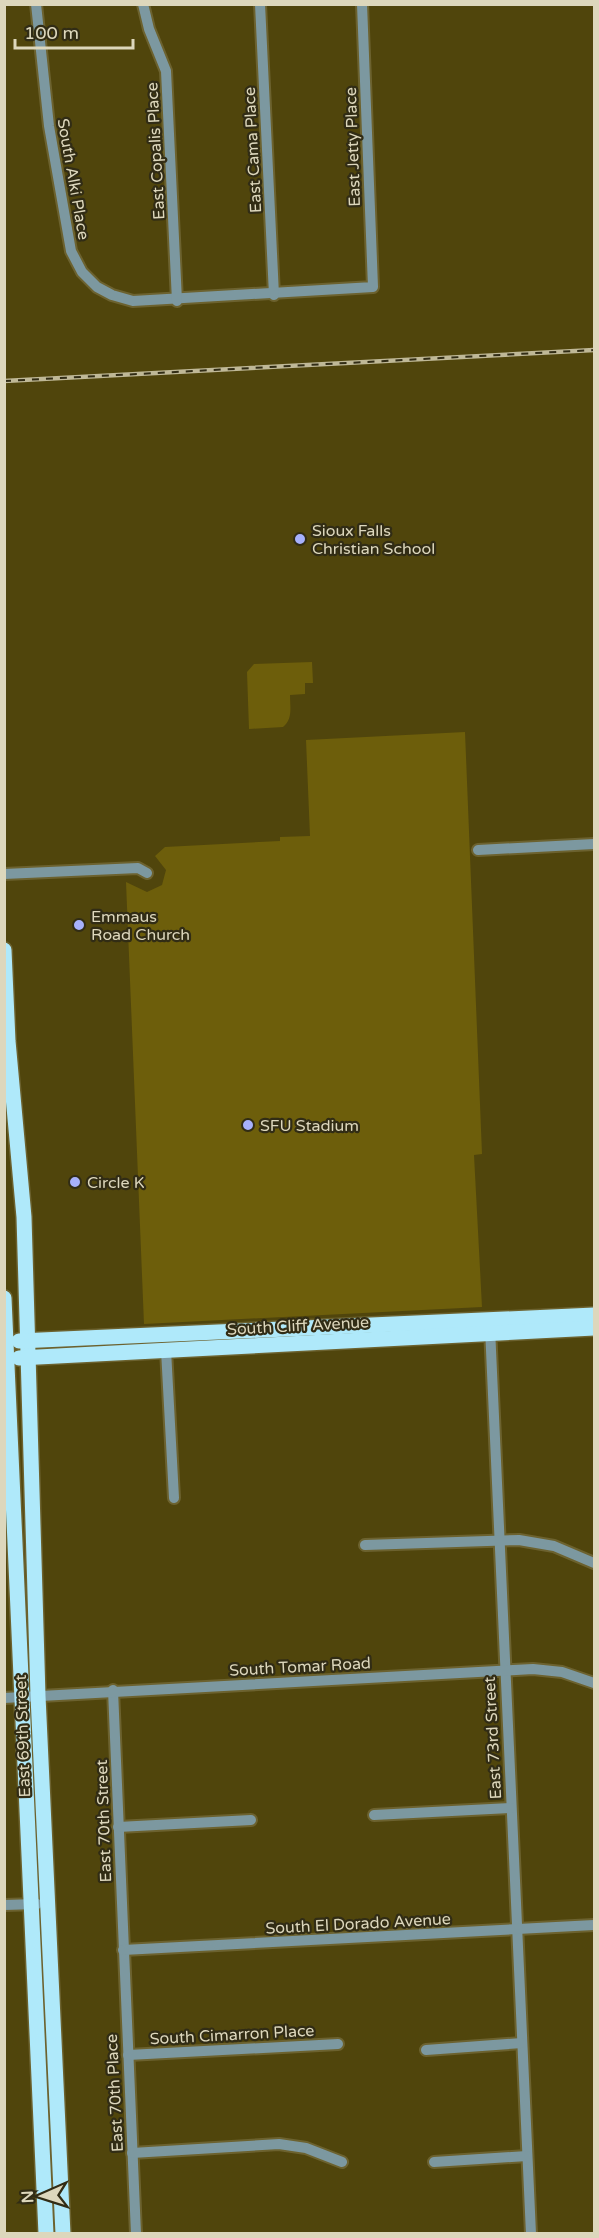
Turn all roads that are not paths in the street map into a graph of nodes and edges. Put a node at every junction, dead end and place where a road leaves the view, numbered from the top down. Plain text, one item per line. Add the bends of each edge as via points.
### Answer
1 (36, 4) edge
2 (143, 4) edge
3 (260, 4) edge
4 (362, 4) edge
5 (373, 287) joint
6 (274, 295) junction
7 (177, 301) junction
8 (594, 844) edge
9 (478, 850) dead end
10 (147, 873) dead end
11 (4, 874) edge
12 (4, 951) edge
13 (4, 1298) edge
14 (594, 1315) edge
15 (490, 1326) junction
16 (594, 1328) edge
17 (28, 1340) junction
18 (6, 1341) edge
19 (166, 1350) junction
20 (28, 1358) junction
21 (6, 1359) edge
22 (174, 1498) dead end
23 (499, 1540) junction
24 (365, 1545) dead end
25 (594, 1563) edge
26 (504, 1670) junction
27 (594, 1683) edge
28 (113, 1690) junction
29 (38, 1696) junction
30 (22, 1697) junction
31 (4, 1698) edge
32 (511, 1808) junction
33 (374, 1815) dead end
34 (251, 1820) dead end
35 (118, 1827) junction
36 (48, 1903) junction
37 (30, 1904) junction
38 (4, 1905) edge
39 (594, 1925) edge
40 (516, 1930) junction
41 (123, 1950) junction
42 (522, 2043) junction
43 (338, 2044) dead end
44 (426, 2050) dead end
45 (128, 2055) junction
46 (132, 2153) junction
47 (527, 2156) junction
48 (342, 2162) dead end
49 (434, 2162) dead end
50 (46, 2234) edge
51 (63, 2234) edge
52 (136, 2234) edge
53 (531, 2234) edge

1 - 7 street, South Alki Place via 49,126 75,263 90,281 112,295 133,301
2 - 7 street, East Copalis Place via 166,71
3 - 6 street, East Cama Place
4 - 5 street, East Jetty Place
5 - 6 street, South Alki Place
6 - 7 street, South Alki Place
8 - 9 street
10 - 11 street via 138,868
12 - 17 main road, East 69th Street
13 - 18 main road, East 69th Street
14 - 15 main road, South Cliff Avenue
15 - 16 main road, South Cliff Avenue
15 - 17 main road, South Cliff Avenue
15 - 19 main road, South Cliff Avenue
15 - 23 street, East 73rd Street
17 - 18 main road, South Cliff Avenue
17 - 20 main road, East 69th Street
18 - 21 main road, East 69th Street
19 - 20 main road, South Cliff Avenue
19 - 22 street
20 - 21 main road, South Cliff Avenue
20 - 29 main road, East 69th Street
21 - 30 main road, East 69th Street
23 - 24 street
23 - 25 street via 537,1542
23 - 26 street, East 73rd Street
26 - 27 street, South Tomar Road via 562,1672
26 - 28 street, South Tomar Road
26 - 32 street, East 73rd Street
28 - 29 street, South Tomar Road
28 - 35 street, East 70th Street
29 - 30 street, South Tomar Road
29 - 36 main road, East 69th Street
30 - 31 street, South Tomar Road
30 - 37 main road, East 69th Street
32 - 33 street
32 - 40 street, East 73rd Street
34 - 35 street
35 - 41 street, East 70th Street
36 - 37 street
36 - 51 main road, East 69th Street
37 - 38 street
37 - 50 main road, East 69th Street
39 - 40 street, South El Dorado Avenue
40 - 41 street, South El Dorado Avenue
40 - 42 street, East 73rd Street
41 - 45 street, East 70th Place
42 - 44 street
42 - 47 street, East 73rd Street
43 - 45 street, South Cimarron Place
45 - 46 street, East 70th Place
46 - 48 street via 279,2144 306,2148
46 - 52 street, East 70th Place
47 - 49 street
47 - 53 street, East 73rd Street

